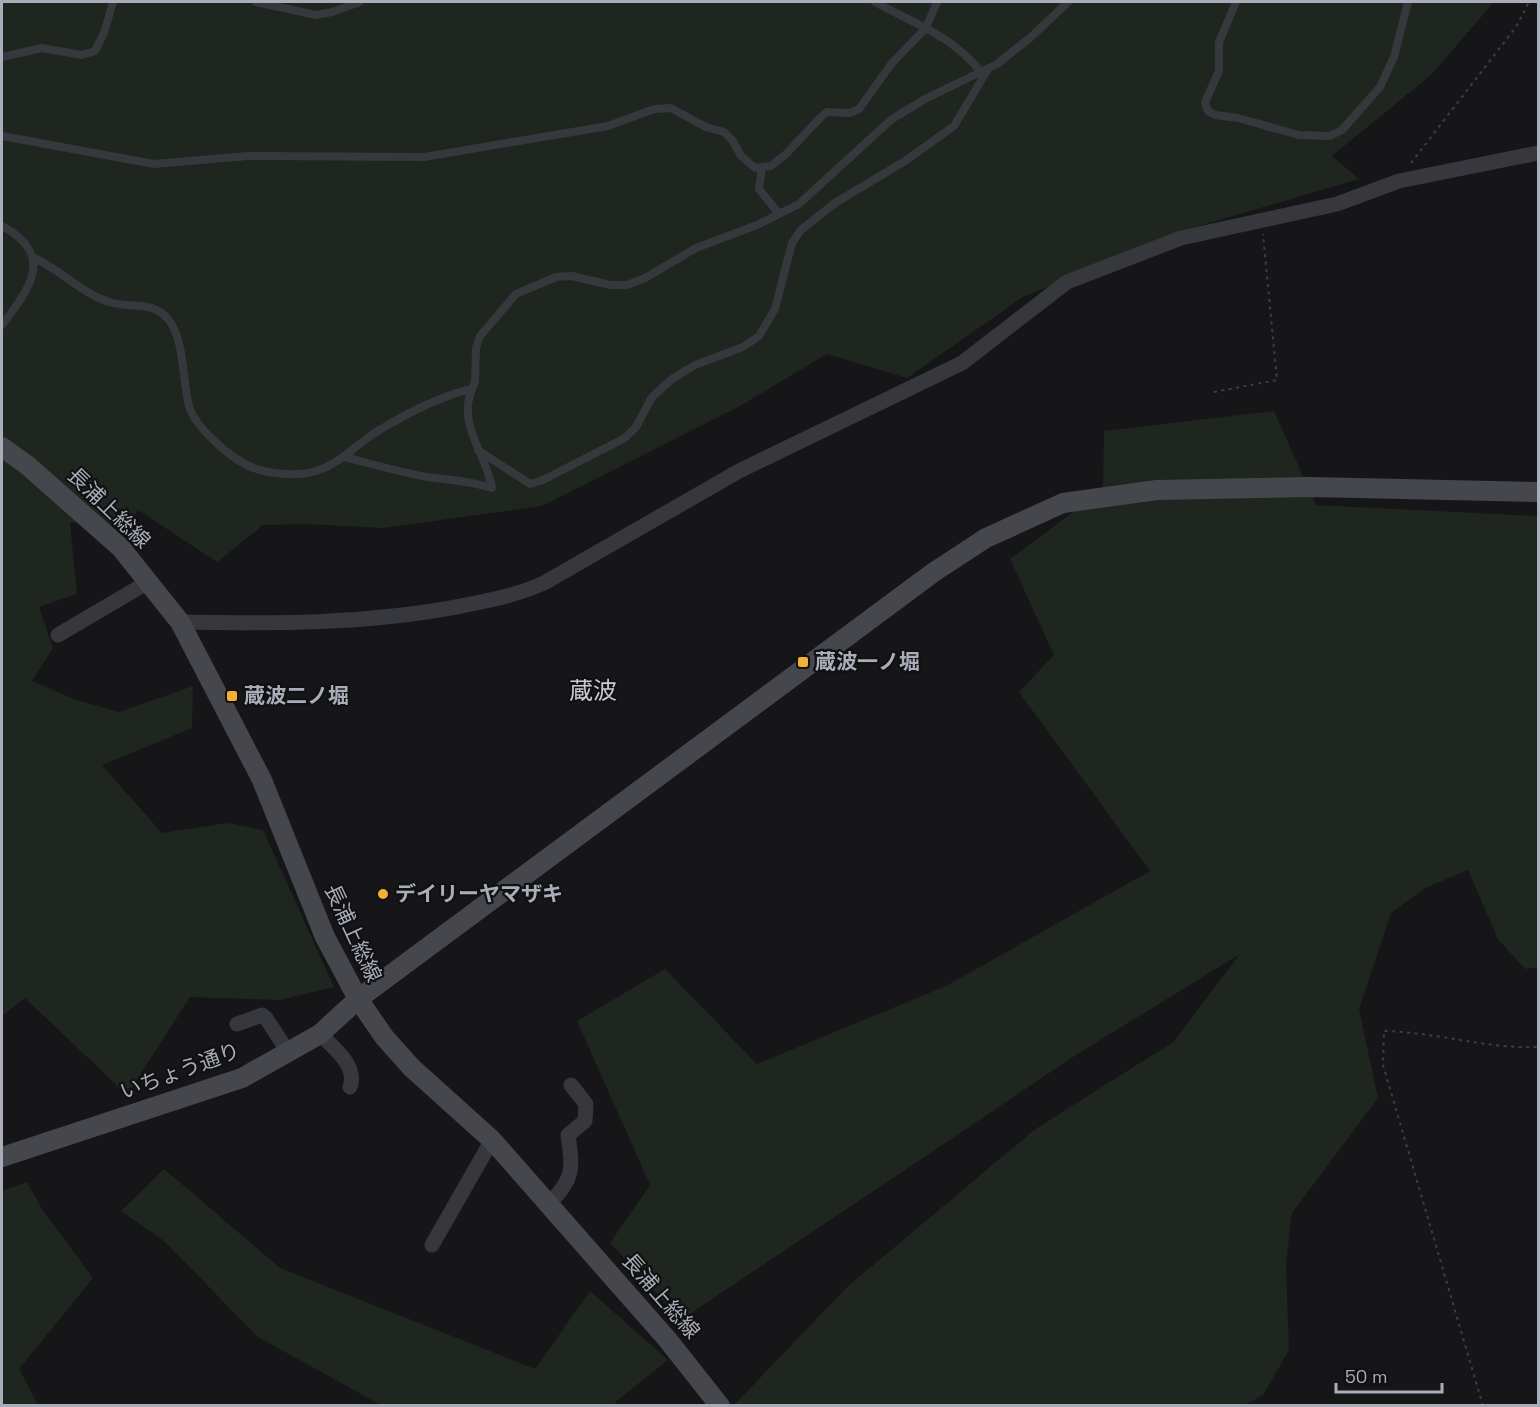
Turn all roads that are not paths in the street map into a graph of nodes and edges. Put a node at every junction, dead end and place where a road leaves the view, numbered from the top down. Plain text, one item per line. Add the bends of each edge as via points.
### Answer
1 (113, 2) edge
2 (256, 2) edge
3 (360, 2) edge
4 (875, 2) edge
5 (937, 2) edge
6 (1068, 2) edge
7 (1236, 2) edge
8 (1408, 2) edge
9 (926, 28) junction
10 (2, 57) edge
11 (985, 70) junction
12 (2, 136) edge
13 (1539, 153) edge
14 (762, 167) junction
15 (779, 214) junction
16 (2, 226) edge
17 (34, 258) junction
18 (2, 325) edge
19 (472, 388) junction
20 (2, 447) edge
21 (478, 450) junction
22 (344, 457) junction
23 (1539, 492) edge
24 (148, 582) junction
25 (180, 622) junction
26 (58, 634) dead end
27 (358, 999) junction
28 (237, 1024) dead end
29 (320, 1034) junction
30 (288, 1052) junction
31 (571, 1085) dead end
32 (350, 1087) dead end
33 (492, 1140) junction
34 (2, 1156) edge
35 (549, 1204) junction
36 (432, 1245) dead end
37 (720, 1406) edge

1 - 10 lane via 95,51 82,55 42,48
2 - 3 lane via 316,15
4 - 9 lane
5 - 9 lane
6 - 11 lane via 1031,37
7 - 8 lane via 1219,42 1219,71 1205,102 1208,111 1299,135 1330,136 1380,87 1394,57
9 - 11 lane via 957,46
9 - 14 lane via 892,63 859,109 850,113 827,112 786,154 771,166
11 - 15 lane via 892,119 832,177 799,204
11 - 21 lane via 954,126 835,203 801,230 792,243 775,309 759,336 672,379 652,397 636,427 625,438 530,484
12 - 14 lane via 154,164 248,156 424,157 608,126 654,109 671,108 724,132 741,156 755,168
13 - 25 street via 1399,181 1337,204 1181,238 1067,282 962,363 739,471 516,596 409,616 292,625
14 - 15 lane via 759,189
15 - 19 lane via 696,248 627,285 572,276 556,277 526,288 516,294 480,336
16 - 17 lane via 22,238
17 - 18 lane via 32,276 20,302
17 - 22 lane via 92,294 113,303 151,308 168,320 177,336 189,409 196,422 248,466 297,473 316,471
19 - 21 lane via 466,403 469,429
19 - 22 lane via 453,393 373,434
20 - 24 street, 長浦上総線 via 121,548
21 - 22 lane via 492,488
23 - 27 street, いちょう通り via 1311,486 1156,490 1063,503 986,538 934,572
24 - 25 street, 長浦上総線
24 - 26 street
25 - 27 street, 長浦上総線 via 262,780 325,937
27 - 29 street, いちょう通り
27 - 33 street, 長浦上総線 via 412,1068
28 - 30 street via 262,1015
29 - 30 street, いちょう通り
29 - 32 street via 349,1068 353,1080
30 - 34 street, いちょう通り via 242,1078
31 - 35 street via 586,1104 585,1121 568,1135 572,1161 567,1185
33 - 35 street, 長浦上総線
33 - 36 street
35 - 37 street, 長浦上総線 via 675,1348

